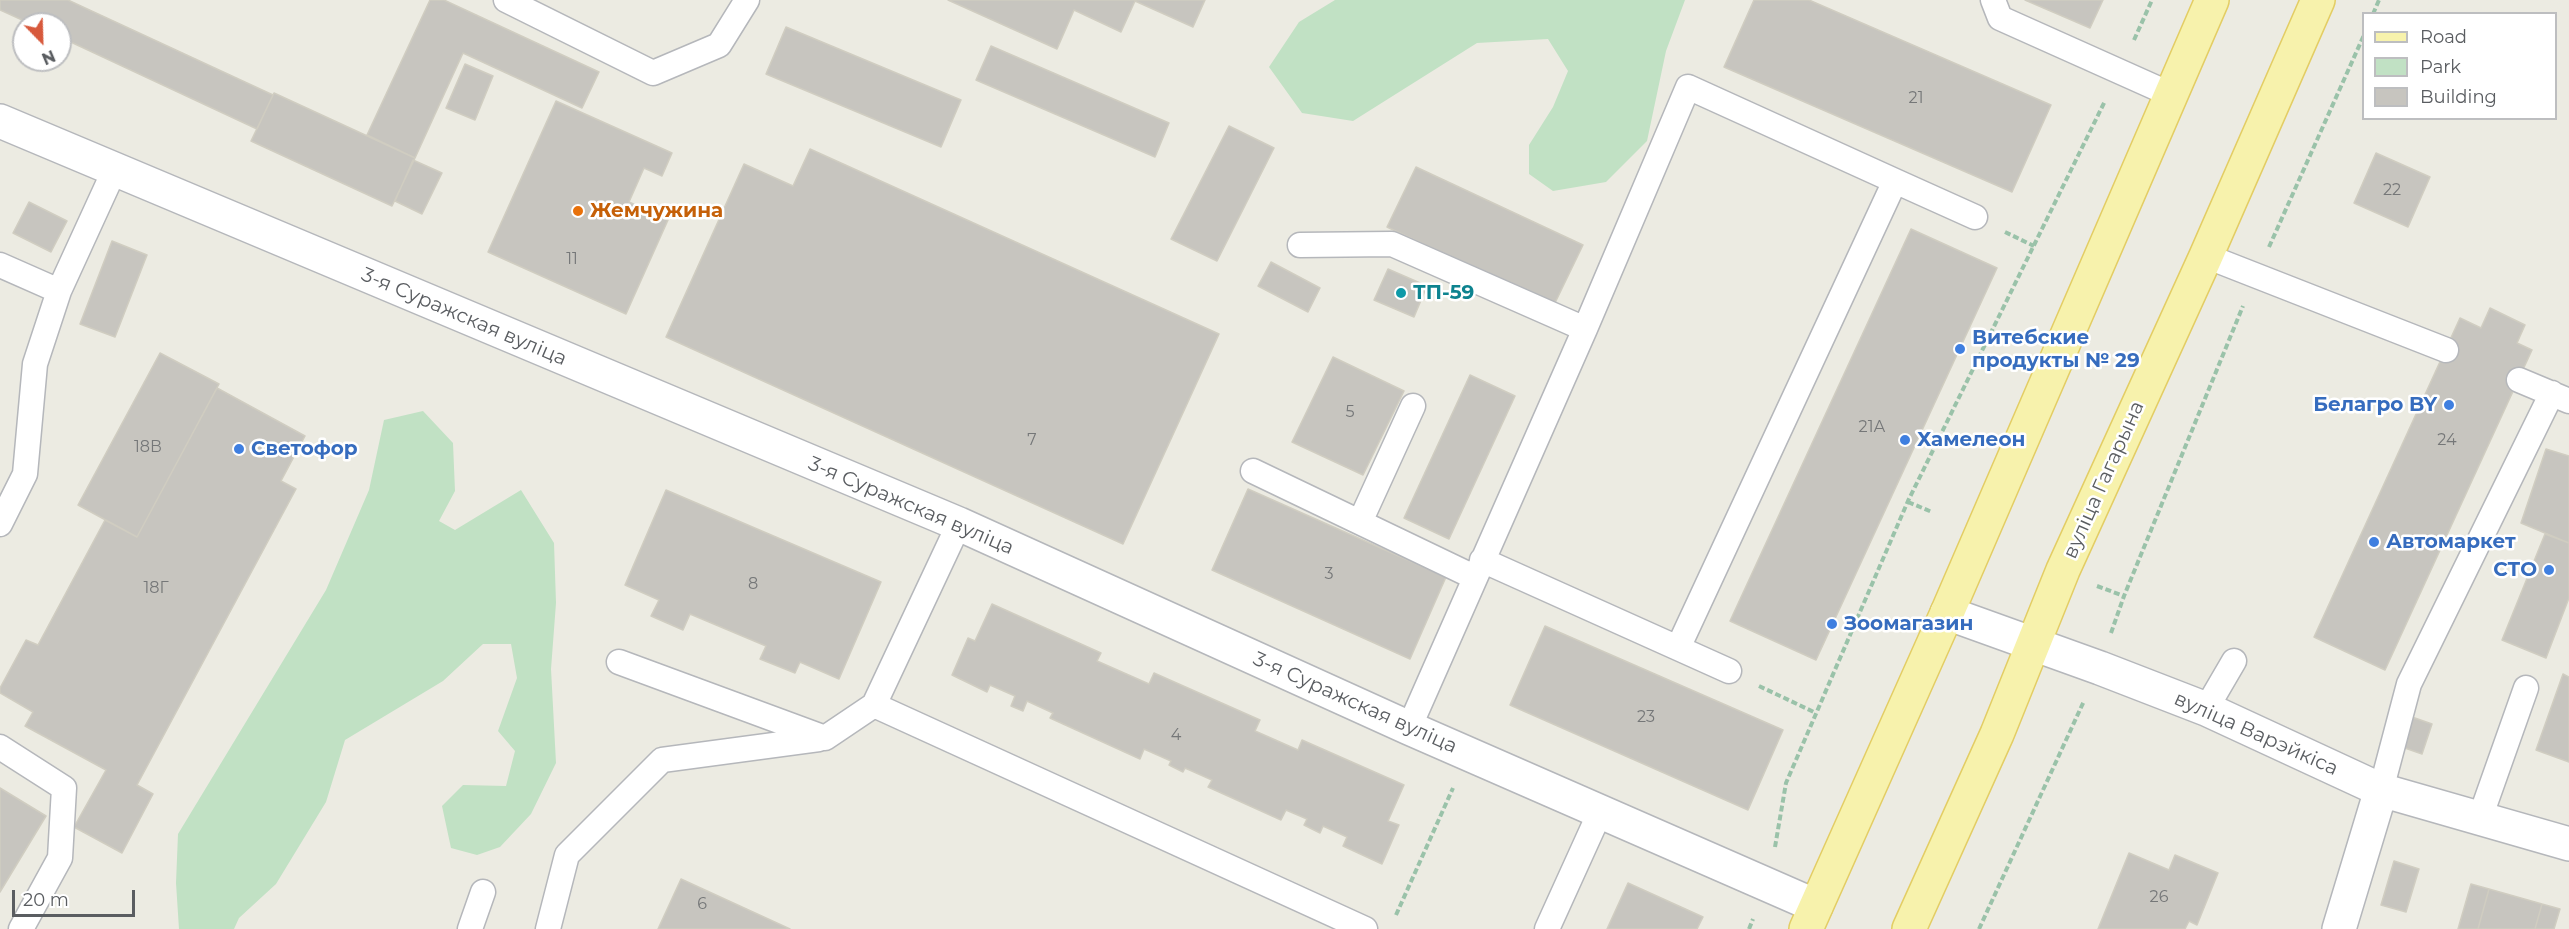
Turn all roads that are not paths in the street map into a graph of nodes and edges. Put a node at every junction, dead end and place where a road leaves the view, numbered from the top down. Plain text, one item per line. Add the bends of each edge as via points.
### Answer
1 (506, 0) edge
2 (747, 0) edge
3 (1993, 0) edge
4 (2212, 0) edge
5 (2318, 0) edge
6 (2172, 95) junction
7 (0, 121) edge
8 (114, 171) junction
9 (1895, 181) junction
10 (1976, 217) dead end
11 (1300, 245) dead end
12 (2206, 256) junction
13 (0, 265) edge
14 (59, 291) junction
15 (1585, 329) junction
16 (2446, 350) dead end
17 (2518, 380) dead end
18 (2560, 397) edge
19 (1413, 406) dead end
20 (1252, 471) dead end
21 (1360, 522) junction
22 (0, 524) edge
23 (958, 524) junction
24 (1478, 568) junction
25 (1947, 613) junction
26 (2034, 644) junction
27 (1678, 648) junction
28 (619, 662) dead end
29 (2234, 662) dead end
30 (1729, 671) road end
31 (2526, 688) dead end
32 (874, 705) junction
33 (2206, 709) junction
34 (1409, 728) junction
35 (825, 738) junction
36 (0, 747) edge
37 (2381, 790) junction
38 (1601, 810) junction
39 (2480, 818) junction
40 (2569, 844) edge
41 (483, 892) dead end
42 (1811, 918) edge
43 (21, 929) edge
44 (470, 929) edge
45 (548, 929) edge
46 (1365, 929) edge
47 (1547, 929) edge
48 (1910, 929) edge
49 (2339, 929) edge

1 - 2 lane via 653,73 719,45
3 - 6 lane via 2000,18
4 - 6 main road
5 - 12 main road, вуліца Гагарына
6 - 25 main road
7 - 8 street, 3-я Суражская вуліца
8 - 14 lane
8 - 23 street, 3-я Суражская вуліца
9 - 10 lane
9 - 15 lane via 1688,87
9 - 27 lane
11 - 15 lane via 1392,244
12 - 16 lane
12 - 26 main road, вуліца Гагарына via 2063,570
13 - 14 lane
14 - 22 lane via 35,364 25,474
15 - 24 lane
17 - 18 lane
18 - 37 lane via 2409,684
19 - 21 lane
20 - 21 lane
21 - 24 lane
23 - 32 lane
23 - 34 street, 3-я Суражская вуліца
24 - 27 lane
24 - 34 lane
25 - 26 street, вуліца Варэйкіса
25 - 42 main road
26 - 33 street, вуліца Варэйкіса
26 - 48 main road, вуліца Гагарына
27 - 30 lane
28 - 35 lane
29 - 33 lane
31 - 39 lane
32 - 35 lane
32 - 46 lane
33 - 37 street, вуліца Варэйкіса
34 - 38 street, 3-я Суражская вуліца
35 - 45 lane via 662,760 567,855
36 - 43 lane via 64,788 60,858
37 - 39 street, вуліца Варэйкіса
37 - 49 street
38 - 42 street, 3-я Суражская вуліца via 1768,886
38 - 47 lane
39 - 40 street, вуліца Варэйкіса
41 - 44 lane

